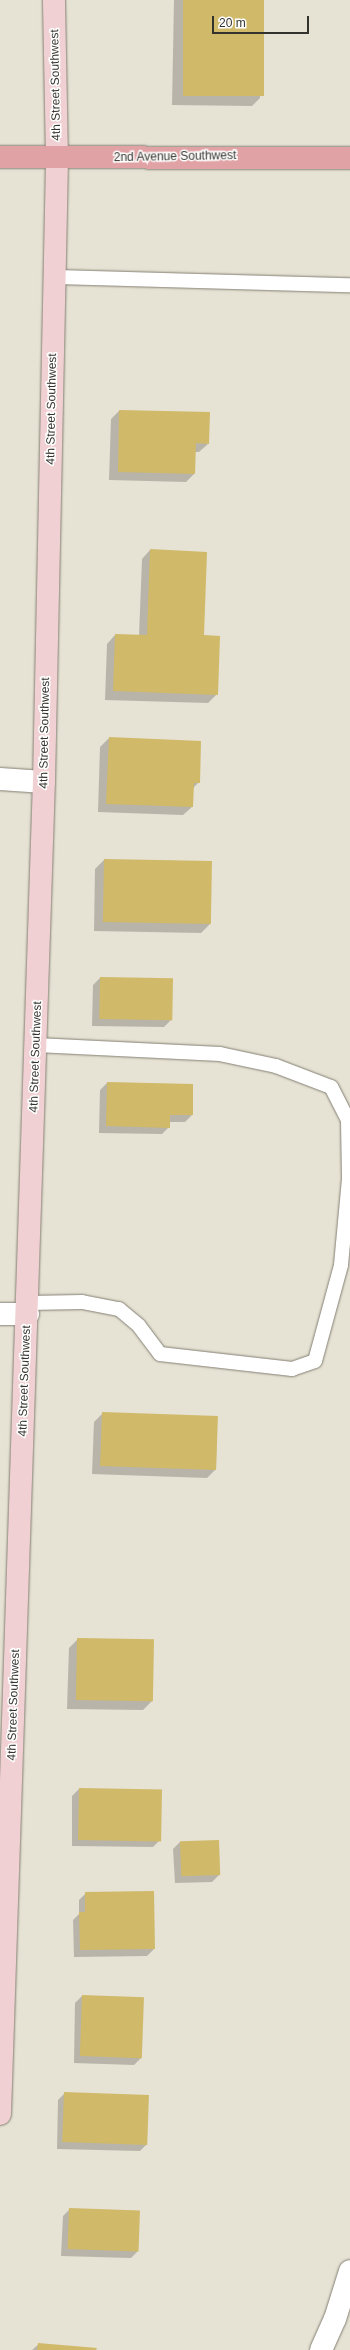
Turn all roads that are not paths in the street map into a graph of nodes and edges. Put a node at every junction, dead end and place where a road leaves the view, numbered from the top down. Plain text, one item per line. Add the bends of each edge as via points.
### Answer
1 (54, 0) edge
2 (0, 157) edge
3 (350, 158) edge
4 (58, 159) junction
5 (55, 277) junction
6 (350, 285) edge
7 (0, 779) edge
8 (44, 782) junction
9 (36, 1046) junction
10 (28, 1308) junction
11 (0, 1314) edge
12 (0, 2114) edge
13 (350, 2271) edge
14 (321, 2350) edge

1 - 4 main road, 4th Street Southwest
2 - 4 main road, 2nd Avenue Southwest
3 - 4 main road, 2nd Avenue Southwest
4 - 5 main road, 4th Street Southwest
5 - 6 lane
5 - 8 main road, 4th Street Southwest
7 - 8 street
8 - 9 main road, 4th Street Southwest
9 - 10 main road, 4th Street Southwest
9 - 10 lane via 220,1054 276,1066 331,1087 348,1120 349,1179 341,1265 315,1361 292,1369 160,1354 139,1326 119,1309 82,1302
10 - 11 street
10 - 12 main road, 4th Street Southwest
13 - 14 street via 335,2319

